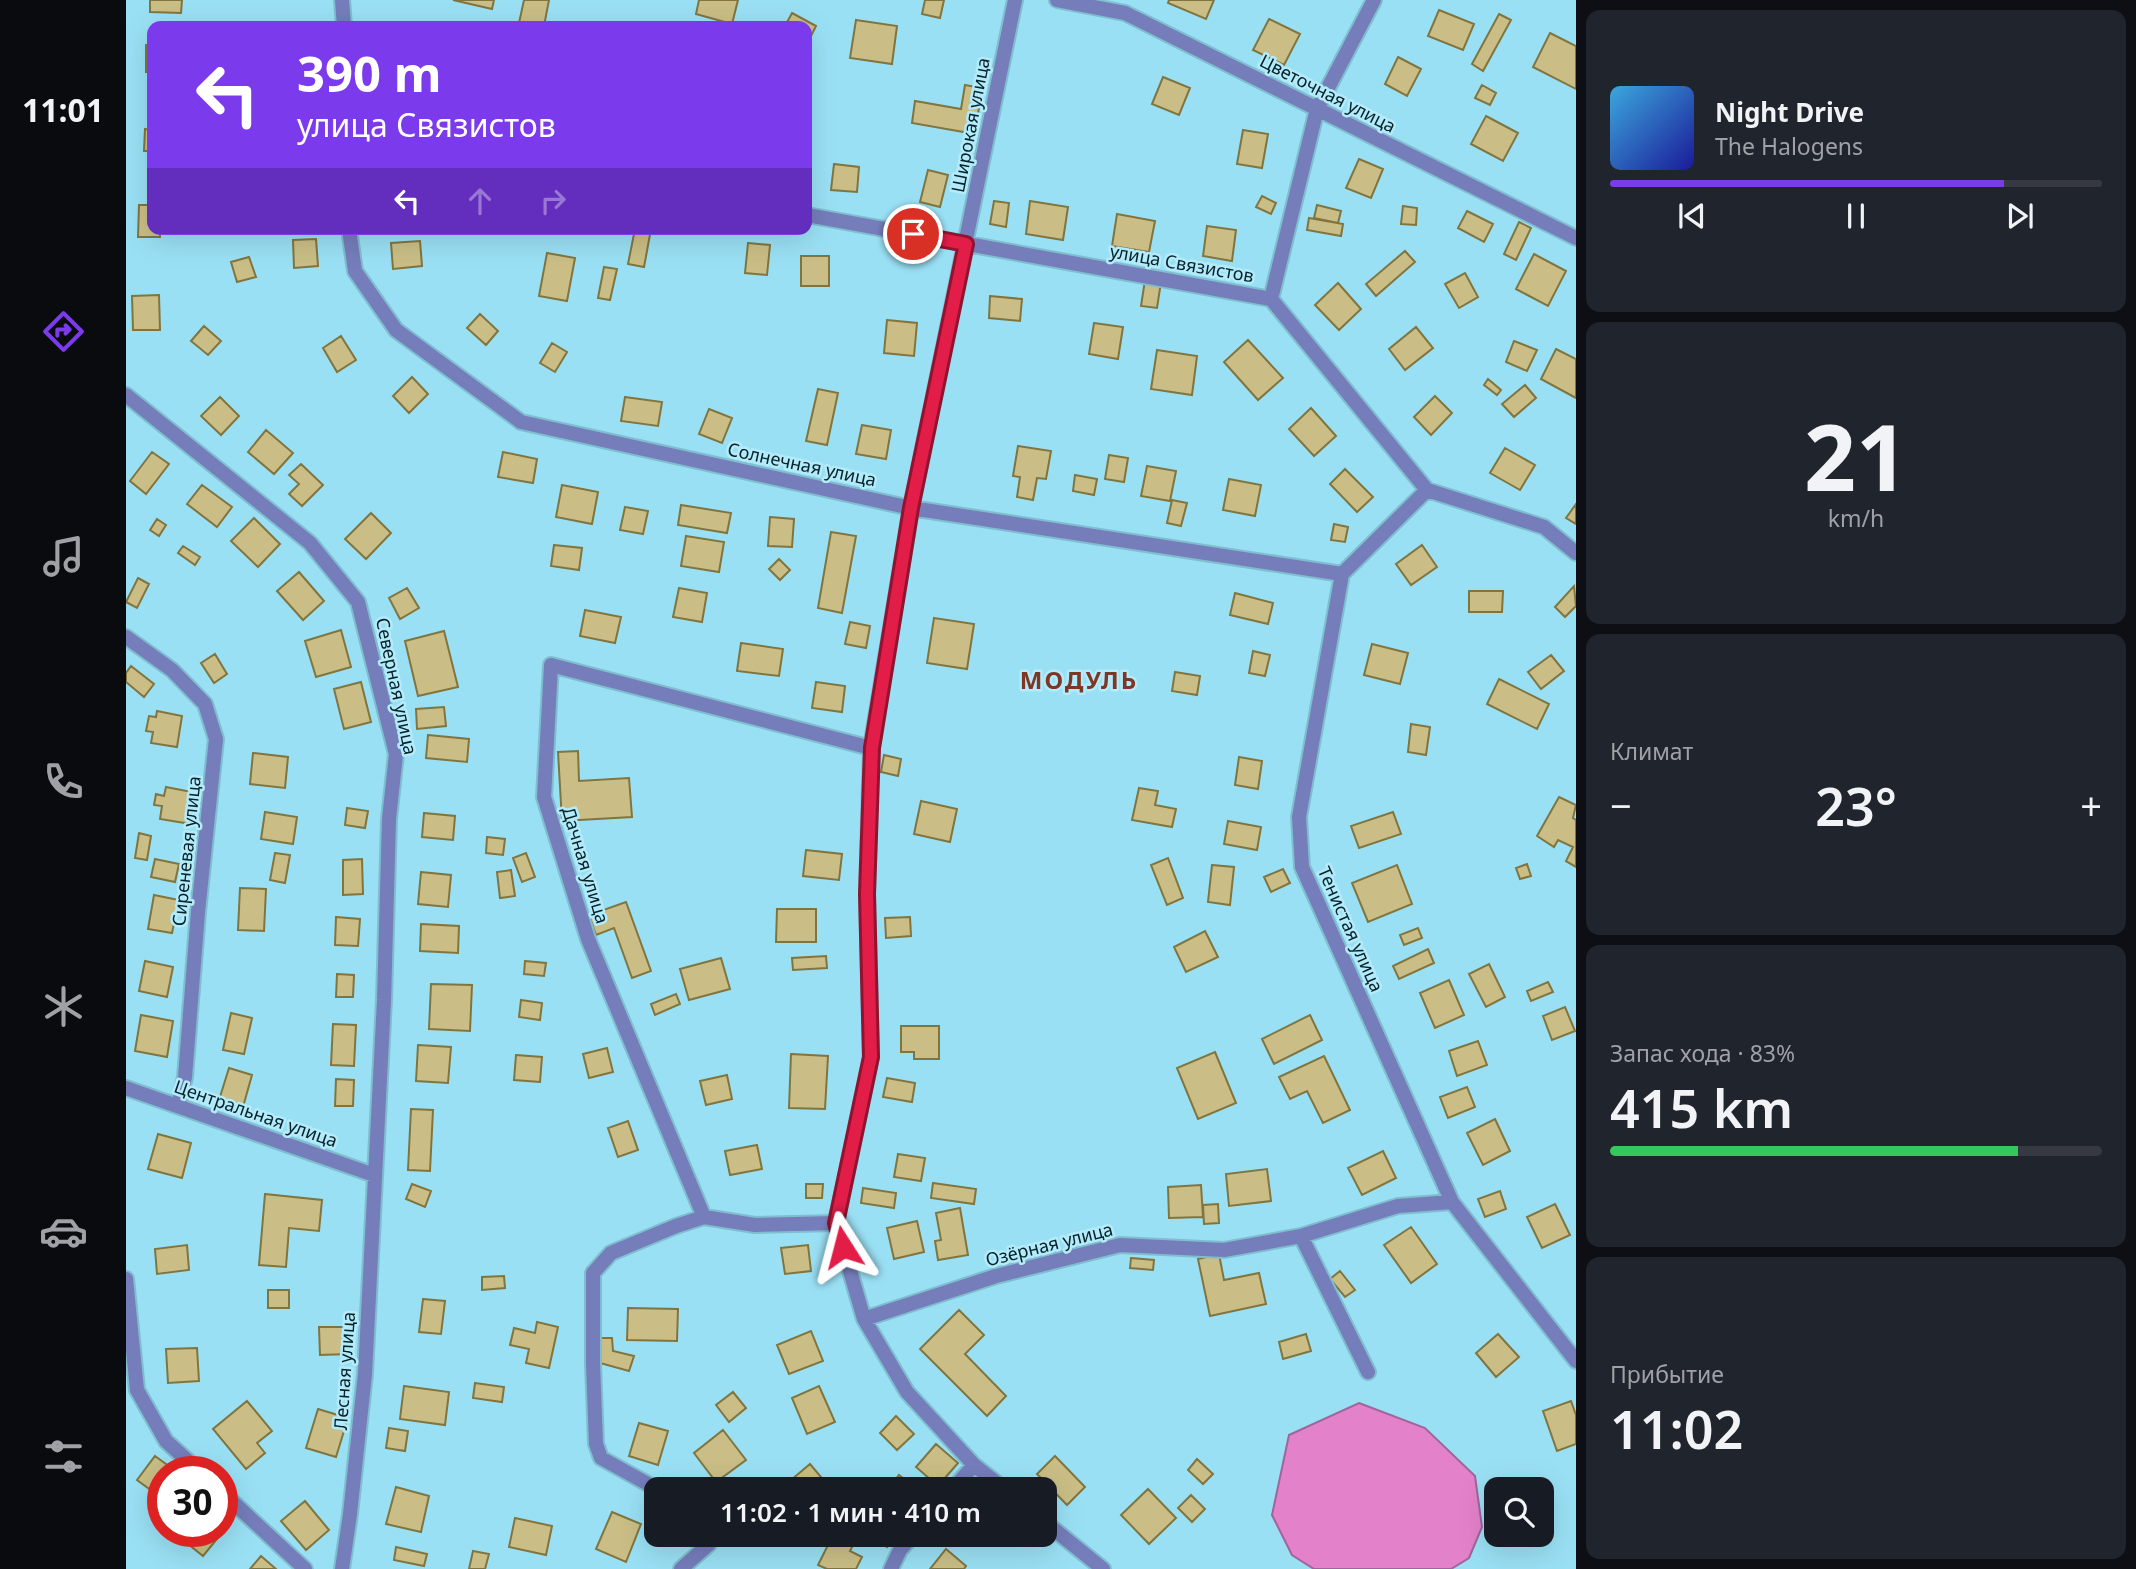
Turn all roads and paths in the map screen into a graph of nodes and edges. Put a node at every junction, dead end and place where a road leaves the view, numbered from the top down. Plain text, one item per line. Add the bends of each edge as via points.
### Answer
1 (342, 0) edge
2 (1015, 0) edge
3 (1057, 0) edge
4 (1374, 0) edge
5 (344, 21) edge
6 (1317, 109) junction
7 (812, 216) edge
8 (350, 235) edge
9 (1576, 238) edge
10 (966, 244) junction
11 (1272, 299) junction
12 (126, 395) edge
13 (1427, 490) junction
14 (911, 508) junction
15 (1576, 553) edge
16 (1342, 574) junction
17 (126, 637) edge
18 (872, 748) junction
19 (126, 1088) edge
20 (177, 1106) junction
21 (374, 1175) junction
22 (1452, 1202) junction
23 (704, 1217) junction
24 (836, 1223) junction
25 (1301, 1236) junction
26 (126, 1279) edge
27 (864, 1319) junction
28 (1576, 1361) edge
29 (1367, 1372) dead end
30 (182, 1456) edge
31 (974, 1465) junction
32 (964, 1477) edge
33 (989, 1477) edge
34 (644, 1482) edge
35 (238, 1508) edge
36 (1057, 1532) edge
37 (706, 1547) edge
38 (903, 1547) edge
39 (305, 1569) edge
40 (342, 1569) edge
41 (681, 1569) edge
42 (891, 1569) edge
43 (1103, 1569) edge

1 - 5 street
2 - 10 street, Широкая улица
3 - 6 street, Цветочная улица via 1125,13
4 - 6 street
6 - 9 street, Цветочная улица
6 - 11 street
7 - 10 street, улица Связистов
8 - 14 street, Солнечная улица via 355,271 396,330 521,422
10 - 11 street, улица Связистов
10 - 14 street, Широкая улица
11 - 13 street, улица Связистов
12 - 21 street, Северная улица via 310,543 358,601 396,754 389,819
13 - 15 street via 1544,527
13 - 16 street
14 - 16 street, Солнечная улица
14 - 18 street, Широкая улица
16 - 22 street, Тенистая улица via 1299,817 1302,867
17 - 20 street, Сиреневая улица via 172,670 205,704 216,739 186,1077
18 - 23 street, Дачная улица via 551,665 544,797 588,939
18 - 24 street, Широкая улица via 867,894 871,1057
19 - 20 street, Центральная улица
20 - 21 street, Центральная улица
21 - 40 street, Лесная улица via 365,1374
22 - 25 street, Озёрная улица via 1398,1206
22 - 28 street, Тенистая улица
23 - 24 street via 755,1225
23 - 34 street via 611,1253 593,1273 596,1444 601,1458
24 - 27 street, Широкая улица
25 - 27 street, Озёрная улица via 1224,1250 1120,1245 996,1276
25 - 29 street
26 - 30 street via 137,1390 166,1441
27 - 31 street, Широкая улица via 907,1392
31 - 32 street
31 - 33 street, Широкая улица
35 - 39 street
36 - 43 street
37 - 41 street
38 - 42 street

